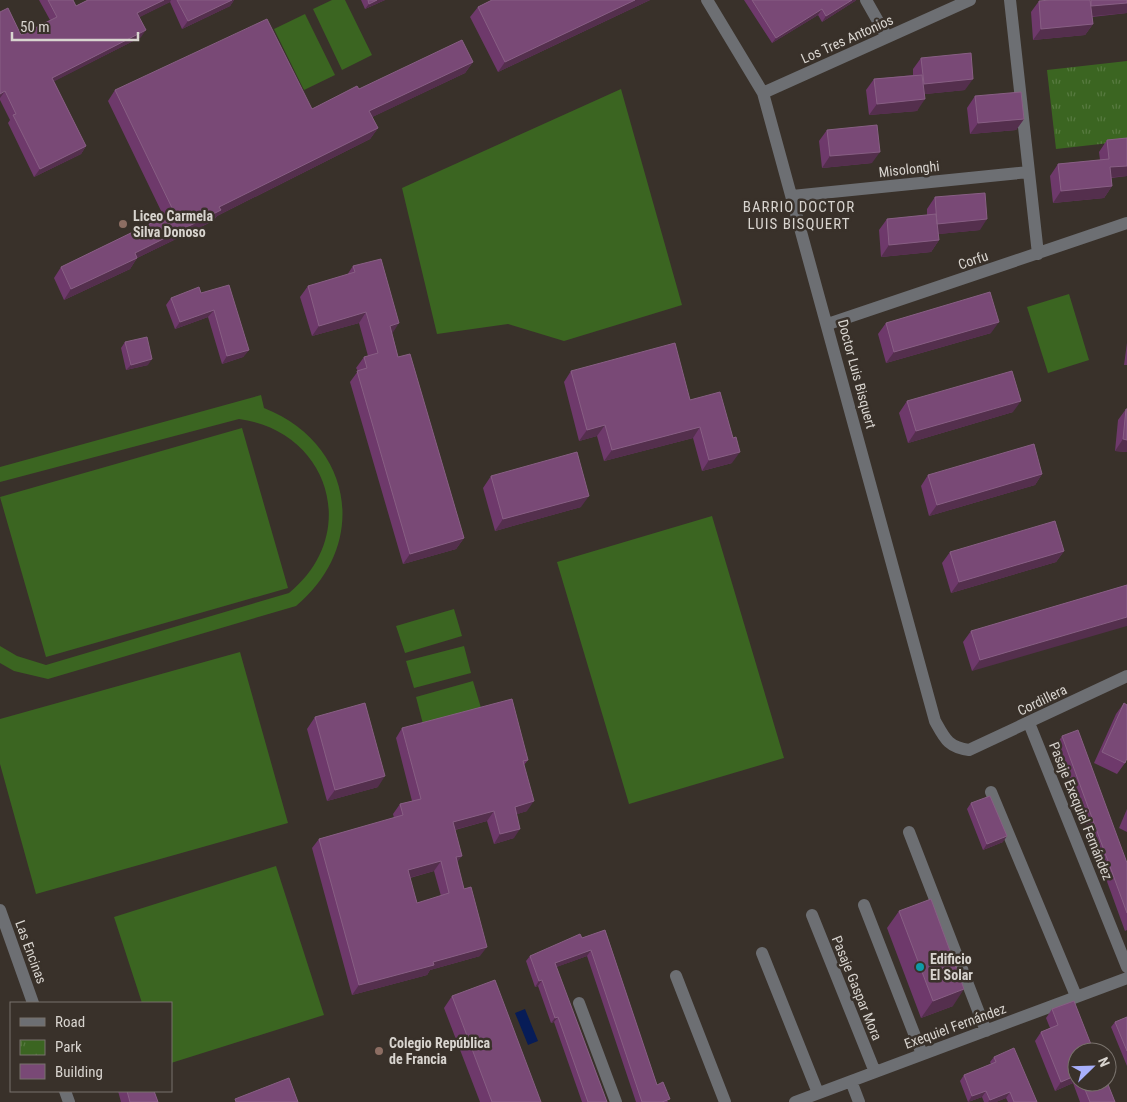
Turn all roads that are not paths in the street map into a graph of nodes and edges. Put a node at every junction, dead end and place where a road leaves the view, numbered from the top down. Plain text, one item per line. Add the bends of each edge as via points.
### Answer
1 (707, 0) edge
2 (866, 0) edge
3 (970, 0) edge
4 (1010, 0) edge
5 (951, 4) edge
6 (887, 37) junction
7 (764, 93) junction
8 (1028, 172) junction
9 (792, 196) junction
10 (1127, 223) edge
11 (1038, 254) junction
12 (828, 324) junction
13 (1127, 676) edge
14 (1029, 723) junction
15 (970, 750) joint
16 (991, 792) dead end
17 (909, 832) dead end
18 (864, 905) dead end
19 (0, 910) edge
20 (812, 915) dead end
21 (4, 938) edge
22 (762, 954) dead end
23 (1127, 967) edge
24 (676, 976) dead end
25 (1127, 978) edge
26 (1076, 996) junction
27 (33, 1002) edge
28 (579, 1003) dead end
29 (986, 1030) junction
30 (922, 1054) junction
31 (876, 1072) junction
32 (851, 1081) junction
33 (818, 1093) junction
34 (616, 1102) edge
35 (725, 1102) edge
36 (794, 1102) edge
37 (860, 1102) edge

1 - 7 street, Doctor Luis Bisquert
2 - 6 street
3 - 5 street, Los Tres Antonios
4 - 8 street
5 - 6 street, Los Tres Antonios
6 - 7 street, Los Tres Antonios
7 - 9 street, Doctor Luis Bisquert
8 - 9 street, Misolonghi
8 - 11 street
9 - 12 street, Doctor Luis Bisquert
10 - 11 street, Corfu
11 - 12 street, Corfu
12 - 15 street, Doctor Luis Bisquert via 935,721 955,748
13 - 14 street, Cordillera
14 - 15 street, Cordillera
14 - 23 street, Pasaje Exequiel Fernández
16 - 26 street
17 - 29 street
18 - 30 street
19 - 21 street, Las Encinas
20 - 31 street, Pasaje Gaspar Mora
21 - 27 street, Las Encinas
22 - 33 street
24 - 35 street
25 - 26 street, Exequiel Fernández
26 - 29 street, Exequiel Fernández
28 - 34 street
29 - 30 street, Exequiel Fernández
30 - 31 street, Exequiel Fernández
31 - 32 street, Exequiel Fernández
32 - 33 street, Exequiel Fernández
32 - 37 street
33 - 36 street, Exequiel Fernández

